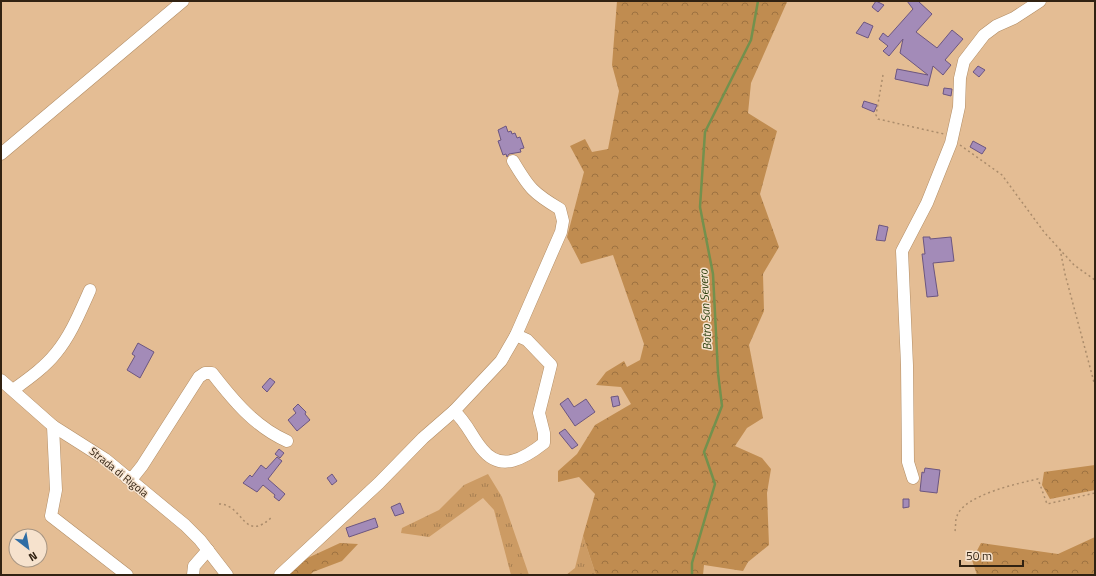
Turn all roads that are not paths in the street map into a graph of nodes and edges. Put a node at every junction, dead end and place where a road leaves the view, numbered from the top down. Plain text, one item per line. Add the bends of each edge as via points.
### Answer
1 (183, 1) edge
2 (1040, 1) edge
3 (1, 154) edge
4 (513, 161) dead end
5 (90, 290) dead end
6 (516, 335) junction
7 (1, 380) edge
8 (13, 390) junction
9 (454, 411) junction
10 (53, 426) junction
11 (287, 441) dead end
12 (127, 478) junction
13 (913, 478) dead end
14 (208, 550) junction
15 (127, 575) edge
16 (194, 575) edge
17 (227, 575) edge
18 (280, 575) edge

1 - 3 street
2 - 13 street via 1020,15 996,26 984,36 964,61 960,78 960,107 951,139 927,203 902,251 908,462
4 - 6 street via 528,186 538,196 560,209 563,221 561,232
5 - 8 street via 71,331 55,354
6 - 9 street via 500,361
6 - 9 street via 527,340 551,365 539,413 544,443 521,459 512,462 490,457 481,449 465,421
7 - 8 street, Strada di Rigola
8 - 10 street, Strada di Rigola
9 - 18 street
10 - 12 street, Strada di Rigola via 105,459
10 - 15 street via 56,490 51,516
11 - 12 street via 270,434 232,399 212,373 205,373 199,377 142,466 134,476
12 - 14 street, Strada di Rigola via 185,525
14 - 16 street via 194,566
14 - 17 street, Strada di Rigola

